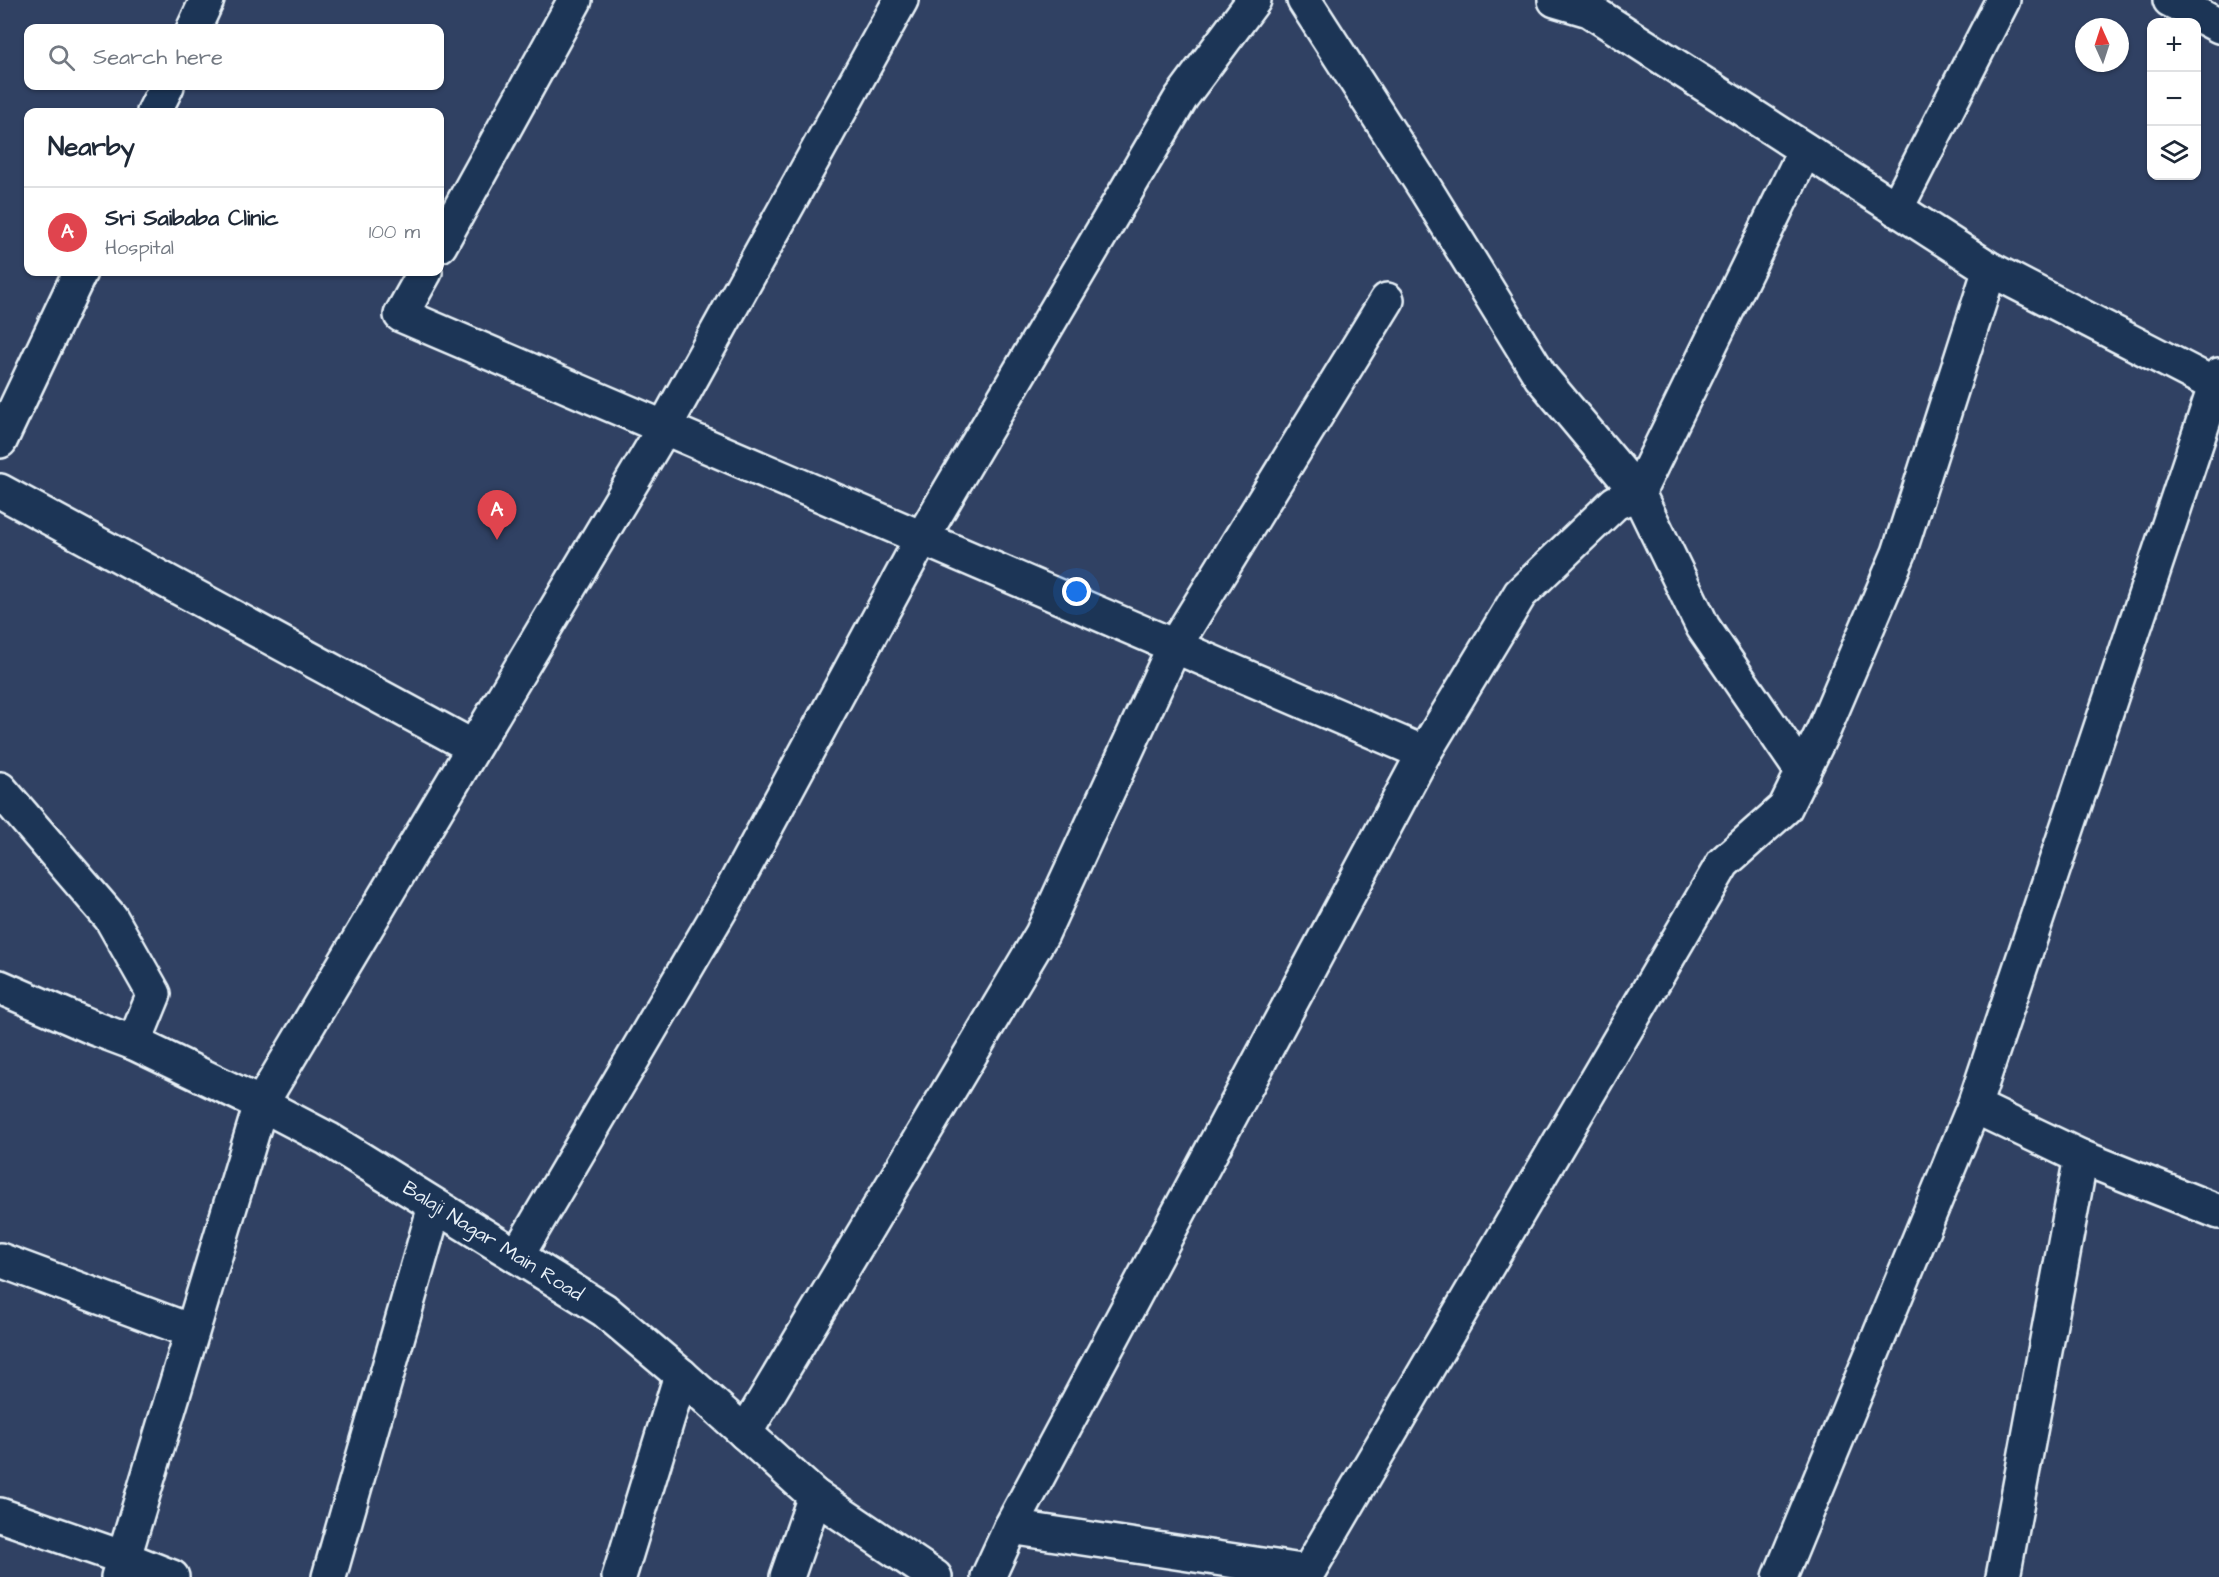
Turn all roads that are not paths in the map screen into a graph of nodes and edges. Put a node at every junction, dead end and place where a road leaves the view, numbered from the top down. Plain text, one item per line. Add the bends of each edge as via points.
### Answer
1 (207, 0) edge
2 (575, 0) edge
3 (901, 0) edge
4 (1254, 0) edge
5 (1304, 0) edge
6 (1555, 0) edge
7 (2003, 0) edge
8 (2170, 0) edge
9 (1592, 5) edge
10 (196, 24) edge
11 (2219, 26) edge
12 (165, 90) edge
13 (156, 108) edge
14 (1805, 150) junction
15 (1896, 209) junction
16 (444, 239) edge
17 (1990, 269) junction
18 (78, 276) edge
19 (423, 276) edge
20 (1387, 300) dead end
21 (2217, 382) edge
22 (664, 428) junction
23 (0, 441) edge
24 (0, 491) edge
25 (1638, 493) junction
26 (922, 538) junction
27 (1174, 647) junction
28 (473, 747) junction
29 (1424, 753) junction
30 (1803, 774) junction
31 (0, 789) edge
32 (0, 987) edge
33 (134, 1043) junction
34 (261, 1104) junction
35 (1974, 1106) junction
36 (2081, 1156) junction
37 (435, 1206) junction
38 (2219, 1212) edge
39 (518, 1257) junction
40 (0, 1260) edge
41 (191, 1331) junction
42 (681, 1376) junction
43 (745, 1433) junction
44 (815, 1496) junction
45 (0, 1515) edge
46 (1011, 1527) junction
47 (121, 1567) edge
48 (172, 1577) edge
49 (330, 1577) edge
50 (619, 1577) edge
51 (787, 1577) edge
52 (935, 1577) edge
53 (988, 1577) edge
54 (1780, 1577) edge
55 (2003, 1577) edge

1 - 10 street
2 - 16 street
3 - 22 street
4 - 26 street via 1180,98
5 - 25 street via 1541,376
6 - 9 street
7 - 15 street
8 - 11 street
9 - 14 street
12 - 13 street
14 - 15 street
14 - 25 street
15 - 17 street
17 - 21 street
17 - 30 street via 1899,553
18 - 23 street
19 - 22 street via 401,315
20 - 27 street
21 - 35 street
22 - 26 street
22 - 28 street
24 - 28 street
25 - 29 street via 1615,503 1520,594
25 - 30 street via 1703,627
26 - 27 street
26 - 39 street via 732,890
27 - 29 street
27 - 43 street via 1042,933
28 - 34 street
29 - 46 street
30 - 46 street via 1785,808 1723,863 1308,1572
31 - 33 street via 111,918 154,994
32 - 33 street, Balaji Nagar Main Road
33 - 34 street, Balaji Nagar Main Road
34 - 37 street, Balaji Nagar Main Road via 328,1139
34 - 41 street
35 - 36 street
35 - 54 street
36 - 38 street
36 - 55 street
37 - 39 street, Balaji Nagar Main Road
37 - 49 street
39 - 42 street, Balaji Nagar Main Road via 604,1310
40 - 41 street
41 - 47 street
42 - 43 street, Balaji Nagar Main Road
42 - 50 street
43 - 44 street, Balaji Nagar Main Road
44 - 51 street
44 - 52 street, Balaji Nagar Main Road
45 - 47 street
46 - 53 street
47 - 48 street

